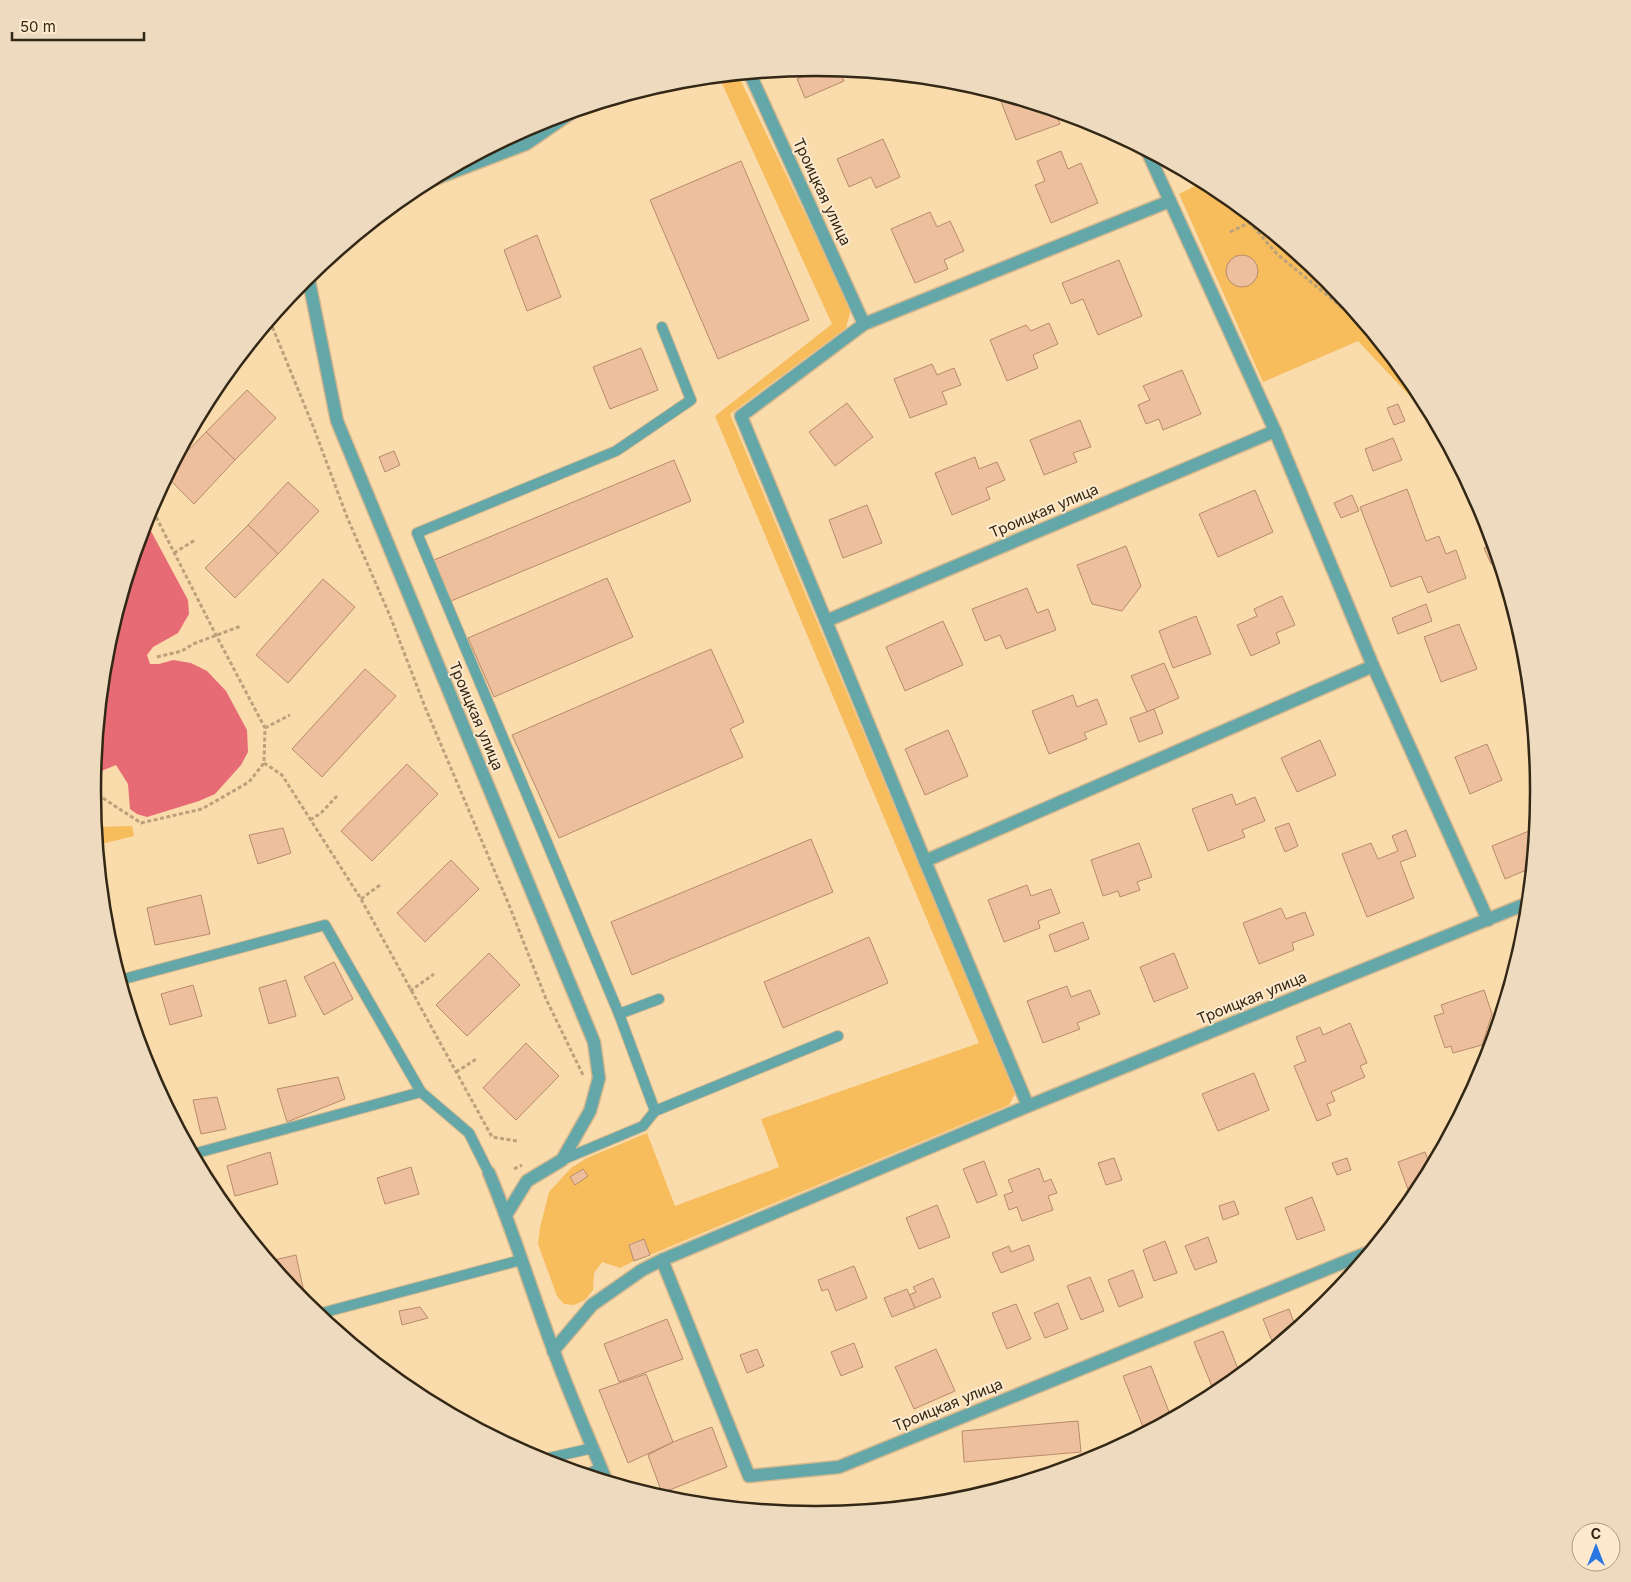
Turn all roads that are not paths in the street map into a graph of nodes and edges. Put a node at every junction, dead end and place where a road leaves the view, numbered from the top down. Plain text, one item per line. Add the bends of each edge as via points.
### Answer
1 (752, 79) edge
2 (542, 131) edge
3 (485, 157) edge
4 (1152, 161) edge
5 (1170, 201) junction
6 (310, 286) edge
7 (864, 324) junction
8 (662, 327) dead end
9 (1275, 431) junction
10 (826, 621) junction
11 (1373, 666) junction
12 (925, 861) junction
13 (1521, 906) edge
14 (1488, 920) junction
15 (126, 978) edge
16 (659, 999) dead end
17 (619, 1014) junction
18 (838, 1036) dead end
19 (421, 1092) junction
20 (1028, 1106) junction
21 (655, 1112) junction
22 (200, 1152) edge
23 (562, 1160) junction
24 (489, 1173) joint
25 (506, 1214) junction
26 (1357, 1257) edge
27 (521, 1260) junction
28 (662, 1260) junction
29 (327, 1312) edge
30 (553, 1351) junction
31 (593, 1448) junction
32 (559, 1458) edge
33 (604, 1474) edge

1 - 7 street, Троицкая улица
2 - 3 street via 526,144
4 - 5 street
5 - 7 street
5 - 9 street
6 - 23 street, Троицкая улица via 337,421 594,1042 599,1078 590,1111
7 - 10 street via 741,416
8 - 17 lane via 691,400 616,451 417,533
9 - 10 street, Троицкая улица
9 - 11 street
10 - 12 street
11 - 12 street
11 - 14 street
12 - 20 street
13 - 14 street, Троицкая улица
14 - 20 street, Троицкая улица
15 - 19 lane via 325,925
16 - 17 lane
17 - 21 lane
18 - 21 lane
19 - 22 lane
19 - 24 lane via 469,1133
20 - 28 street, Троицкая улица
21 - 23 lane via 643,1126
23 - 25 street via 527,1181
24 - 25 street
25 - 27 street
26 - 28 street, Троицкая улица via 839,1467 749,1476
27 - 29 lane
27 - 30 street
28 - 30 street, Троицкая улица via 592,1305
30 - 31 street
31 - 32 lane
31 - 33 street

